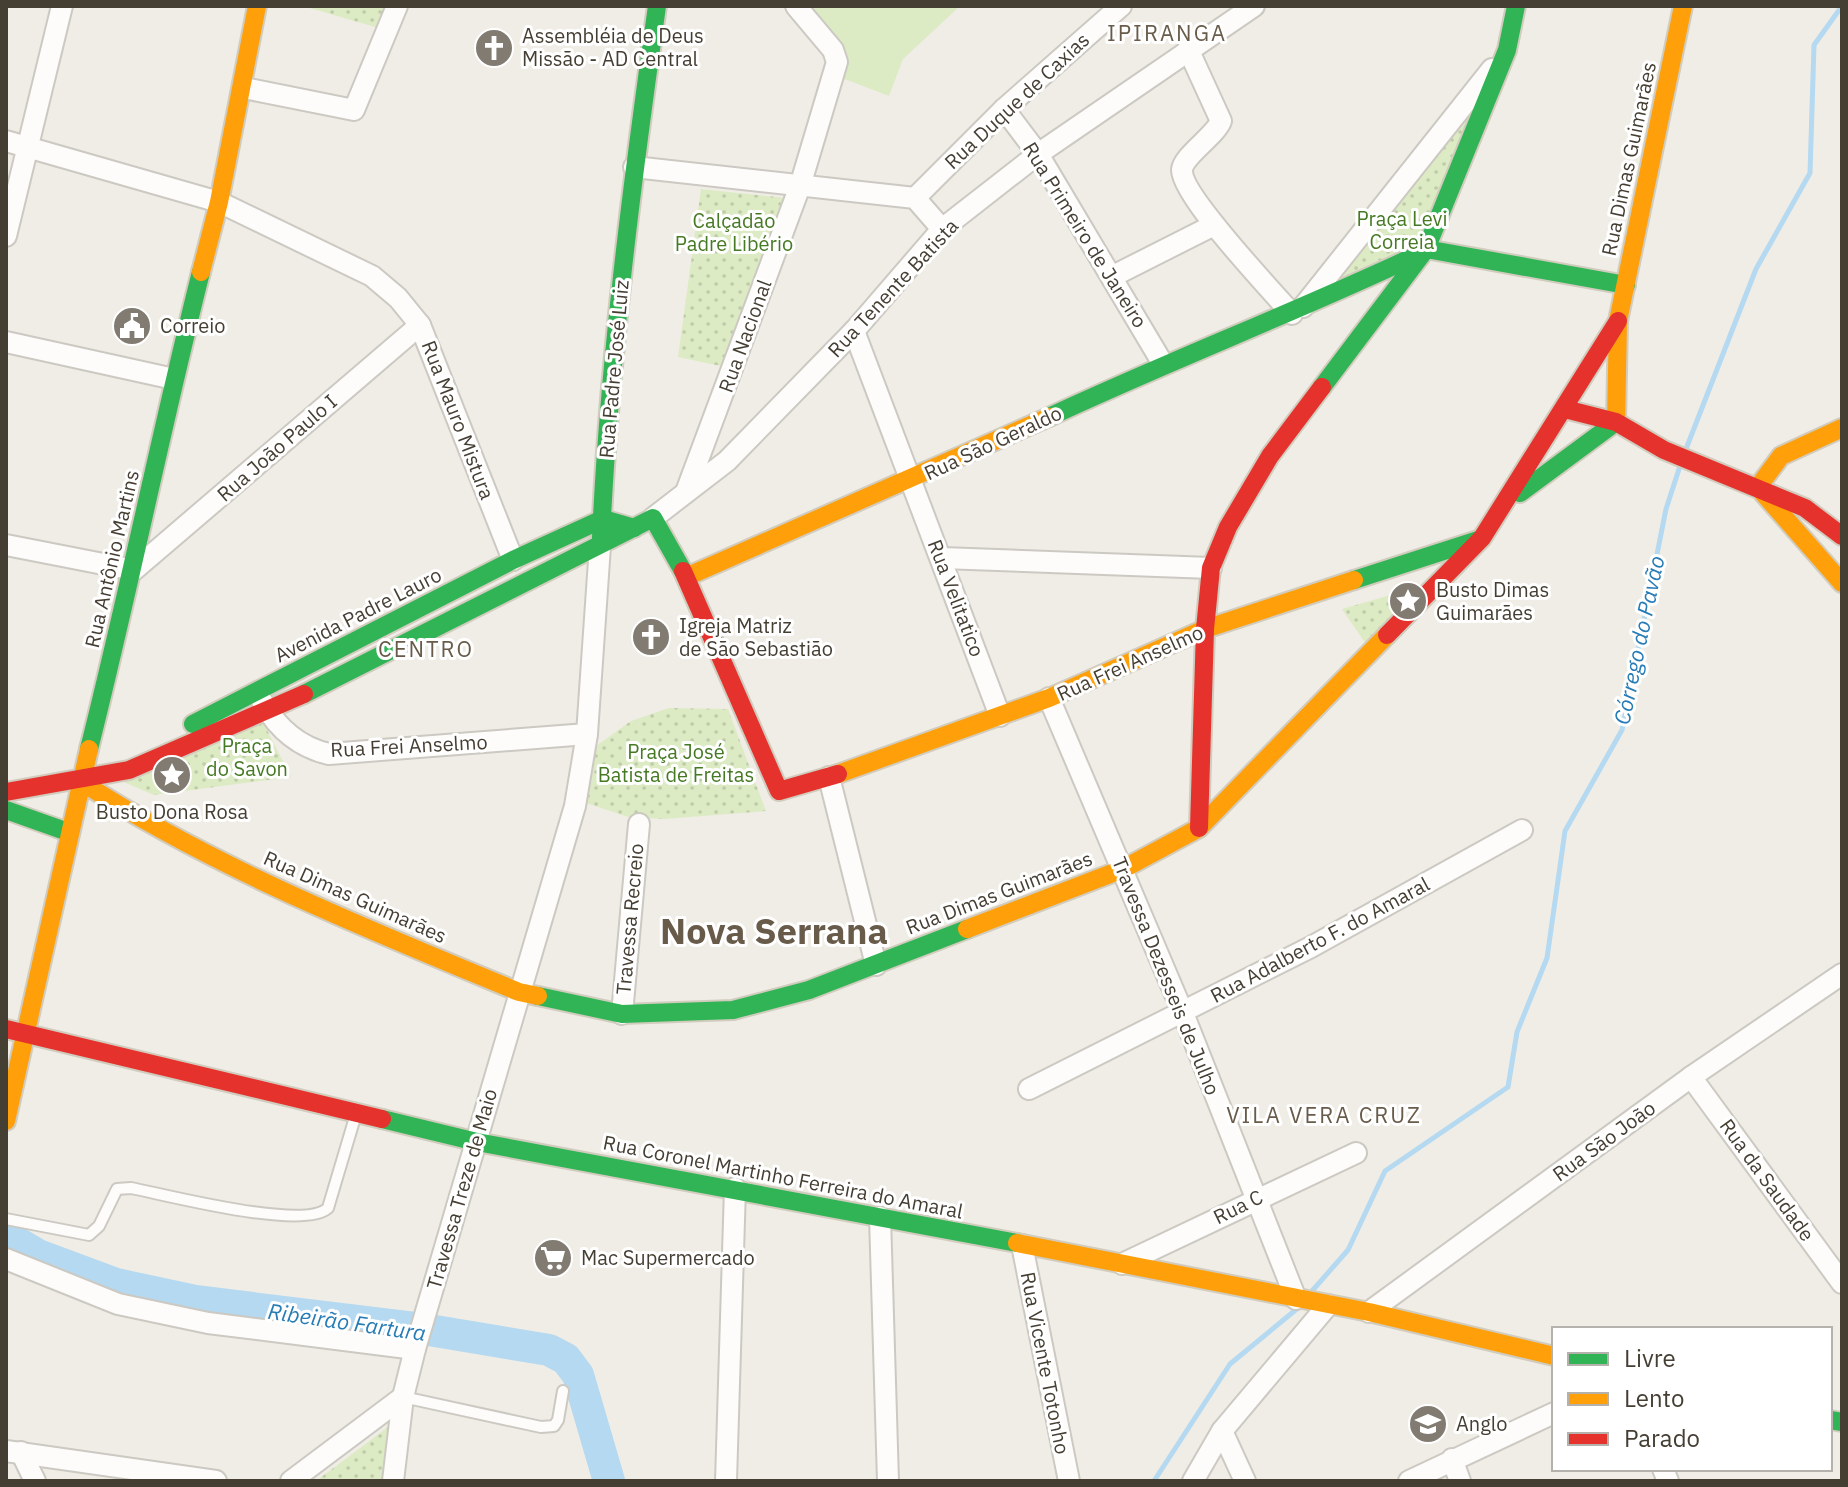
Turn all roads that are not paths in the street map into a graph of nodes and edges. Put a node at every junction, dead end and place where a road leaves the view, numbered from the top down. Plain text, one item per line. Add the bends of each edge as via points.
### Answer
1 (62, 6) edge
2 (257, 6) edge
3 (397, 6) edge
4 (657, 6) edge
5 (796, 6) edge
6 (1121, 6) edge
7 (1254, 6) edge
8 (1516, 6) edge
9 (1683, 6) edge
10 (1188, 49) junction
11 (1507, 50) junction
12 (244, 88) junction
13 (1004, 109) junction
14 (6, 141) edge
15 (28, 146) junction
16 (1038, 154) junction
17 (634, 167) junction
18 (800, 186) junction
19 (915, 198) junction
20 (219, 202) junction
21 (1214, 225) junction
22 (942, 229) junction
23 (6, 236) edge
24 (1426, 249) junction
25 (1113, 276) junction
26 (1626, 285) junction
27 (1296, 312) junction
28 (1618, 321) junction
29 (420, 325) junction
30 (854, 331) junction
31 (6, 342) edge
32 (1163, 364) junction
33 (174, 379) junction
34 (1565, 409) junction
35 (1616, 422) junction
36 (1842, 428) edge
37 (910, 481) junction
38 (1758, 487) junction
39 (686, 492) junction
40 (1506, 503) junction
41 (603, 519) junction
42 (644, 523) junction
43 (1842, 536) edge
44 (1482, 538) junction
45 (6, 545) edge
46 (600, 546) junction
47 (942, 558) junction
48 (513, 560) junction
49 (1211, 568) junction
50 (134, 570) junction
51 (686, 577) junction
52 (1842, 583) edge
53 (1205, 629) junction
54 (257, 692) junction
55 (1049, 698) junction
56 (268, 712) junction
57 (1000, 716) junction
58 (587, 734) junction
59 (108, 773) junction
60 (829, 777) junction
61 (80, 781) junction
62 (6, 792) edge
63 (6, 810) edge
64 (639, 824) dead end
65 (1199, 828) junction
66 (1522, 830) dead end
67 (68, 832) junction
68 (1123, 869) junction
69 (876, 965) junction
70 (1842, 974) edge
71 (519, 992) junction
72 (1183, 1013) junction
73 (622, 1014) junction
74 (15, 1031) edge
75 (1691, 1077) junction
76 (1029, 1089) dead end
77 (357, 1112) junction
78 (6, 1121) edge
79 (477, 1142) junction
80 (1356, 1153) dead end
81 (735, 1188) junction
82 (1254, 1199) junction
83 (880, 1217) junction
84 (6, 1219) edge
85 (1022, 1245) junction
86 (6, 1259) edge
87 (1122, 1264) junction
88 (1842, 1282) edge
89 (1296, 1300) junction
90 (1328, 1305) junction
91 (1369, 1312) junction
92 (417, 1343) junction
93 (1552, 1356) edge
94 (563, 1391) dead end
95 (403, 1397) junction
96 (1552, 1414) edge
97 (1222, 1431) junction
98 (14, 1451) edge
99 (1452, 1459) junction
100 (140, 1476) edge
101 (1064, 1479) edge
102 (35, 1481) edge
103 (216, 1481) edge
104 (291, 1481) edge
105 (393, 1481) edge
106 (726, 1481) edge
107 (888, 1481) edge
108 (1193, 1481) edge
109 (1245, 1481) edge
110 (1409, 1481) edge
111 (1460, 1481) edge

1 - 15 street
2 - 12 street, Rua Antônio Martins
3 - 12 street via 354,110
4 - 17 street, Rua Padre José Luiz
5 - 18 street, Rua Nacional via 837,62
6 - 13 street, Rua Duque de Caxias
7 - 10 street, Rua Tenente Batista
8 - 11 street
9 - 26 street, Rua Dimas Guimarães
10 - 16 street, Rua Tenente Batista
10 - 21 street via 1221,121 1185,164 1183,175
11 - 24 street
11 - 27 street
12 - 20 street, Rua Antônio Martins
13 - 16 street, Rua Primeiro de Janeiro
13 - 19 street, Rua Duque de Caxias
14 - 15 street, Rua Mauro Mistura
15 - 20 street, Rua Mauro Mistura
15 - 23 street
16 - 22 street, Rua Tenente Batista
16 - 25 street, Rua Primeiro de Janeiro
17 - 18 street
17 - 41 street, Rua Padre José Luiz via 607,406
18 - 19 street
18 - 39 street, Rua Nacional
19 - 22 street
20 - 29 street, Rua Mauro Mistura via 372,276
20 - 33 street, Rua Antônio Martins
21 - 25 street
21 - 27 street
22 - 30 street, Rua Tenente Batista
24 - 26 street
24 - 27 street, Rua São Geraldo
24 - 49 street via 1270,456 1228,527
25 - 32 street, Rua Primeiro de Janeiro
26 - 28 street, Rua Dimas Guimarães
27 - 32 street, Rua São Geraldo
28 - 34 street, Rua Dimas Guimarães
28 - 35 street, Rua Dimas Guimarães
29 - 48 street, Rua Mauro Mistura
29 - 50 street, Rua João Paulo I
30 - 37 street, Rua Velitatico
30 - 39 street, Rua Tenente Batista via 727,461
31 - 33 street
32 - 37 street, Rua São Geraldo
33 - 50 street, Rua Antônio Martins
34 - 35 street
34 - 40 street, Rua Dimas Guimarães
35 - 38 street via 1664,450
35 - 40 street, Rua Dimas Guimarães
36 - 38 street via 1781,456
37 - 47 street, Rua Velitatico
37 - 51 street, Rua São Geraldo
38 - 43 street via 1805,508
38 - 52 street
39 - 42 street, Rua Tenente Batista
40 - 44 street, Rua Dimas Guimarães
41 - 42 street
41 - 46 street, Rua Padre José Luiz
41 - 48 street, Avenida Padre Lauro
42 - 46 street, Avenida Padre Lauro
42 - 51 street
44 - 53 street, Rua Frei Anselmo
44 - 65 street, Rua Dimas Guimarães
45 - 50 street
46 - 56 street, Avenida Padre Lauro
46 - 58 street, Rua Padre José Luiz
47 - 49 street
47 - 57 street, Rua Velitatico
48 - 54 street, Avenida Padre Lauro
49 - 53 street
50 - 61 street, Rua Antônio Martins
51 - 60 street, Rua Frei Anselmo via 779,791
53 - 55 street, Rua Frei Anselmo
53 - 65 street
54 - 56 street, Rua Frei Anselmo
54 - 59 street, Avenida Padre Lauro via 132,755
55 - 57 street, Rua Frei Anselmo
55 - 68 street, Travessa Dezesseis de Julho
56 - 58 street, Rua Frei Anselmo via 307,749 329,754
56 - 59 street, Avenida Padre Lauro via 129,770
57 - 60 street, Rua Frei Anselmo
58 - 71 street, Travessa Treze de Maio via 575,806
59 - 61 street, Avenida Padre Lauro
60 - 69 street
61 - 62 street, Avenida Padre Lauro
61 - 67 street, Rua Antônio Martins
61 - 71 street, Rua Dimas Guimarães via 151,827 379,934
63 - 67 street
64 - 73 street, Travessa Recreio
65 - 68 street, Rua Dimas Guimarães
66 - 72 street, Rua Adalberto F. do Amaral
67 - 74 street, Rua Antônio Martins
68 - 69 street, Rua Dimas Guimarães
68 - 72 street, Travessa Dezesseis de Julho
69 - 73 street, Rua Dimas Guimarães via 733,1010
70 - 75 street, Rua São João
71 - 73 street, Rua Dimas Guimarães
71 - 79 street, Travessa Treze de Maio
72 - 76 street, Rua Adalberto F. do Amaral
72 - 82 street, Travessa Dezesseis de Julho
74 - 77 street, Rua Coronel Martinho Ferreira do Amaral
74 - 78 street, Rua Antônio Martins
75 - 88 street, Rua da Saudade
75 - 91 street, Rua São João
77 - 79 street, Rua Coronel Martinho Ferreira do Amaral
77 - 84 lane via 328,1208 309,1218 131,1188 117,1189 89,1235
79 - 81 street, Rua Coronel Martinho Ferreira do Amaral
79 - 92 street, Travessa Treze de Maio
80 - 82 street, Rua C
81 - 83 street, Rua Coronel Martinho Ferreira do Amaral
81 - 106 street
82 - 87 street, Rua C
82 - 89 street, Travessa Dezesseis de Julho
83 - 85 street, Rua Coronel Martinho Ferreira do Amaral
83 - 107 street
85 - 87 street, Rua Coronel Martinho Ferreira do Amaral
85 - 101 street, Rua Vicente Totonho
86 - 92 street via 118,1304 208,1323
87 - 89 street, Rua Coronel Martinho Ferreira do Amaral
89 - 90 street, Rua Coronel Martinho Ferreira do Amaral
90 - 91 street, Rua Coronel Martinho Ferreira do Amaral
90 - 97 street
91 - 93 street, Rua Coronel Martinho Ferreira do Amaral
92 - 95 street, Travessa Treze de Maio
94 - 95 lane via 558,1420 554,1426 541,1427
95 - 104 street
95 - 105 street, Travessa Treze de Maio
96 - 99 street
97 - 108 street
97 - 109 street
98 - 100 street
98 - 102 street
99 - 110 street
99 - 111 street
100 - 103 street

